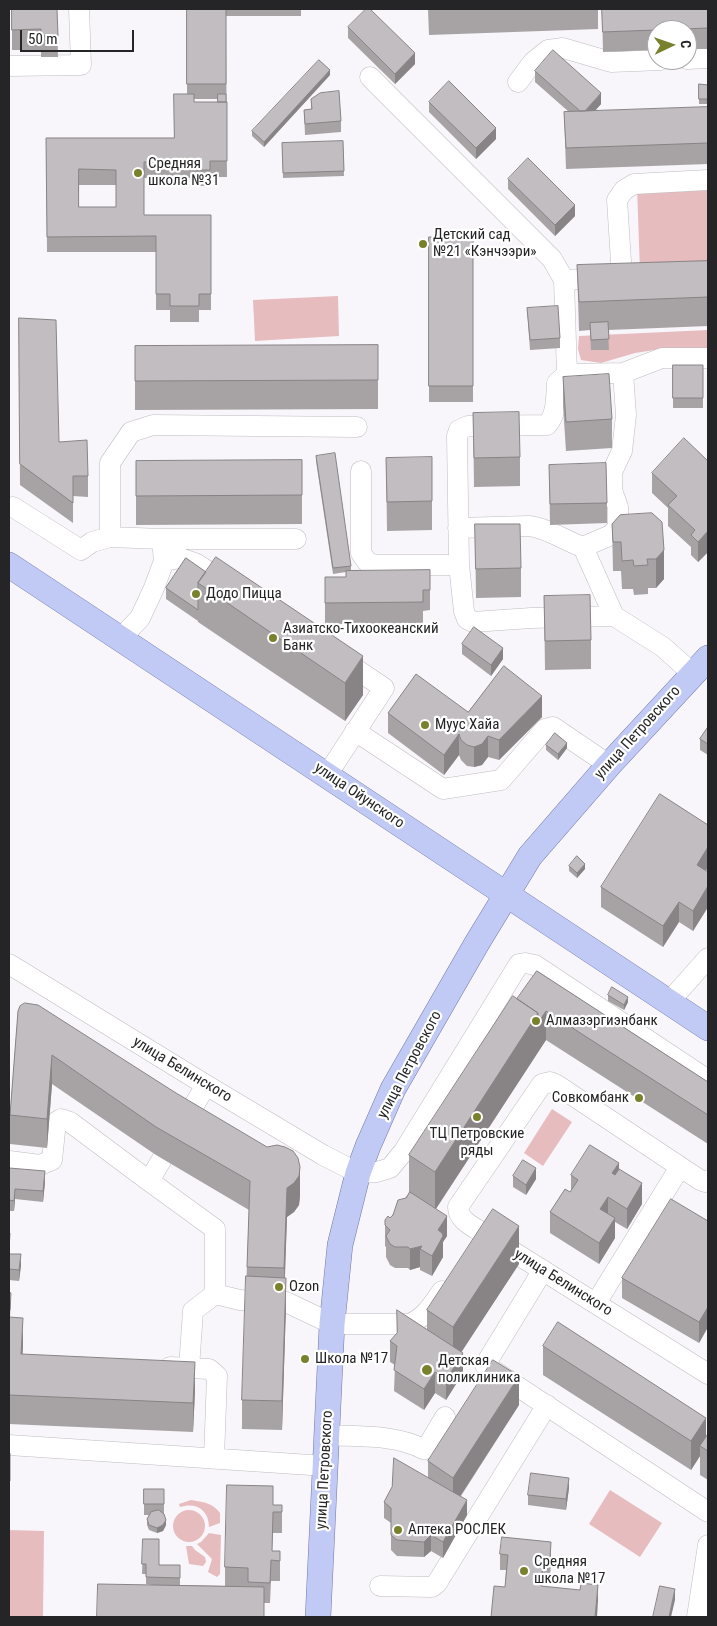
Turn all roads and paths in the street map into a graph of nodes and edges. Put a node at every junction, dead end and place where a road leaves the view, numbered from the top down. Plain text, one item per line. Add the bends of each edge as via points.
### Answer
1 (79, 9) edge
2 (647, 61) edge
3 (9, 66) edge
4 (370, 77) dead end
5 (518, 82) dead end
6 (708, 180) edge
7 (564, 280) junction
8 (708, 358) edge
9 (623, 373) junction
10 (567, 374) junction
11 (357, 427) dead end
12 (361, 471) dead end
13 (14, 508) dead end
14 (458, 528) junction
15 (110, 537) junction
16 (162, 539) junction
17 (296, 539) dead end
18 (583, 548) junction
19 (164, 561) junction
20 (9, 565) edge
21 (459, 565) junction
22 (246, 596) edge
23 (614, 616) junction
24 (120, 639) junction
25 (327, 650) edge
26 (700, 666) edge
27 (355, 731) junction
28 (609, 766) junction
29 (327, 775) junction
30 (507, 895) junction
31 (708, 958) edge
32 (9, 964) edge
33 (670, 1002) junction
34 (708, 1028) edge
35 (708, 1080) edge
36 (206, 1085) junction
37 (9, 1161) edge
38 (680, 1167) junction
39 (358, 1173) junction
40 (708, 1180) edge
41 (149, 1181) junction
42 (543, 1270) junction
43 (455, 1272) edge
44 (215, 1294) junction
45 (596, 1303) junction
46 (332, 1324) junction
47 (152, 1366) edge
48 (190, 1368) junction
49 (708, 1374) edge
50 (547, 1405) junction
51 (445, 1417) dead end
52 (327, 1435) junction
53 (9, 1445) edge
54 (214, 1458) junction
55 (326, 1466) junction
56 (708, 1512) edge
57 (708, 1545) edge
58 (380, 1586) dead end
59 (318, 1617) edge
60 (697, 1617) edge

1 - 3 street via 81,65
2 - 5 street via 611,62 563,48 548,50
4 - 7 street via 552,259
6 - 7 street via 634,184 624,190 617,200 631,277
7 - 10 street
8 - 9 street via 662,358
9 - 10 street
9 - 18 street via 626,415 622,451 612,472 618,527 611,535
10 - 14 street via 557,383 552,420 547,425 468,426 460,430 457,436
11 - 15 street via 154,425 131,432 110,463
12 - 21 street via 361,553 368,563
13 - 15 street via 81,550 92,542
14 - 18 street via 539,527
14 - 21 street
15 - 16 street
16 - 17 street
16 - 19 street
18 - 23 street
19 - 22 street via 180,558 197,564
19 - 24 street via 140,618
20 - 24 main road, улица Ойунского
21 - 23 street via 464,611 467,619 473,622
23 - 26 street
24 - 29 main road, улица Ойунского
25 - 27 street via 384,688
26 - 28 main road, улица Петровского
27 - 28 street via 443,789 501,780 545,729 553,727
27 - 29 street
28 - 30 main road, улица Петровского via 541,841
29 - 30 main road, улица Ойунского
30 - 33 main road, улица Ойунского
30 - 39 main road, улица Петровского via 393,1089
31 - 33 street
32 - 36 street, улица Белинского
33 - 34 main road, улица Ойунского
35 - 39 street via 535,965 521,963 404,1152 390,1168
36 - 39 street, улица Белинского
36 - 41 street
37 - 41 street via 40,1165 52,1160 56,1122 61,1119 70,1122
38 - 40 street via 700,1180
38 - 42 street, улица Белинского via 557,1086 550,1082 542,1084 458,1207 458,1213 477,1241
38 - 45 street
39 - 46 main road, улица Петровского via 340,1245
41 - 44 street via 215,1229
42 - 45 street, улица Белинского
42 - 50 street via 485,1365
43 - 46 street via 419,1320 409,1324
44 - 46 street via 240,1300 286,1302
44 - 48 street via 193,1311
45 - 49 street, улица Белинского
46 - 52 main road, улица Петровского
47 - 48 street
48 - 54 street via 209,1369 217,1376
50 - 56 street
50 - 58 street via 437,1583 432,1587
51 - 52 street via 426,1449 380,1438
52 - 55 main road, улица Петровского
53 - 54 street
54 - 55 street
55 - 59 main road, улица Петровского
57 - 60 street

